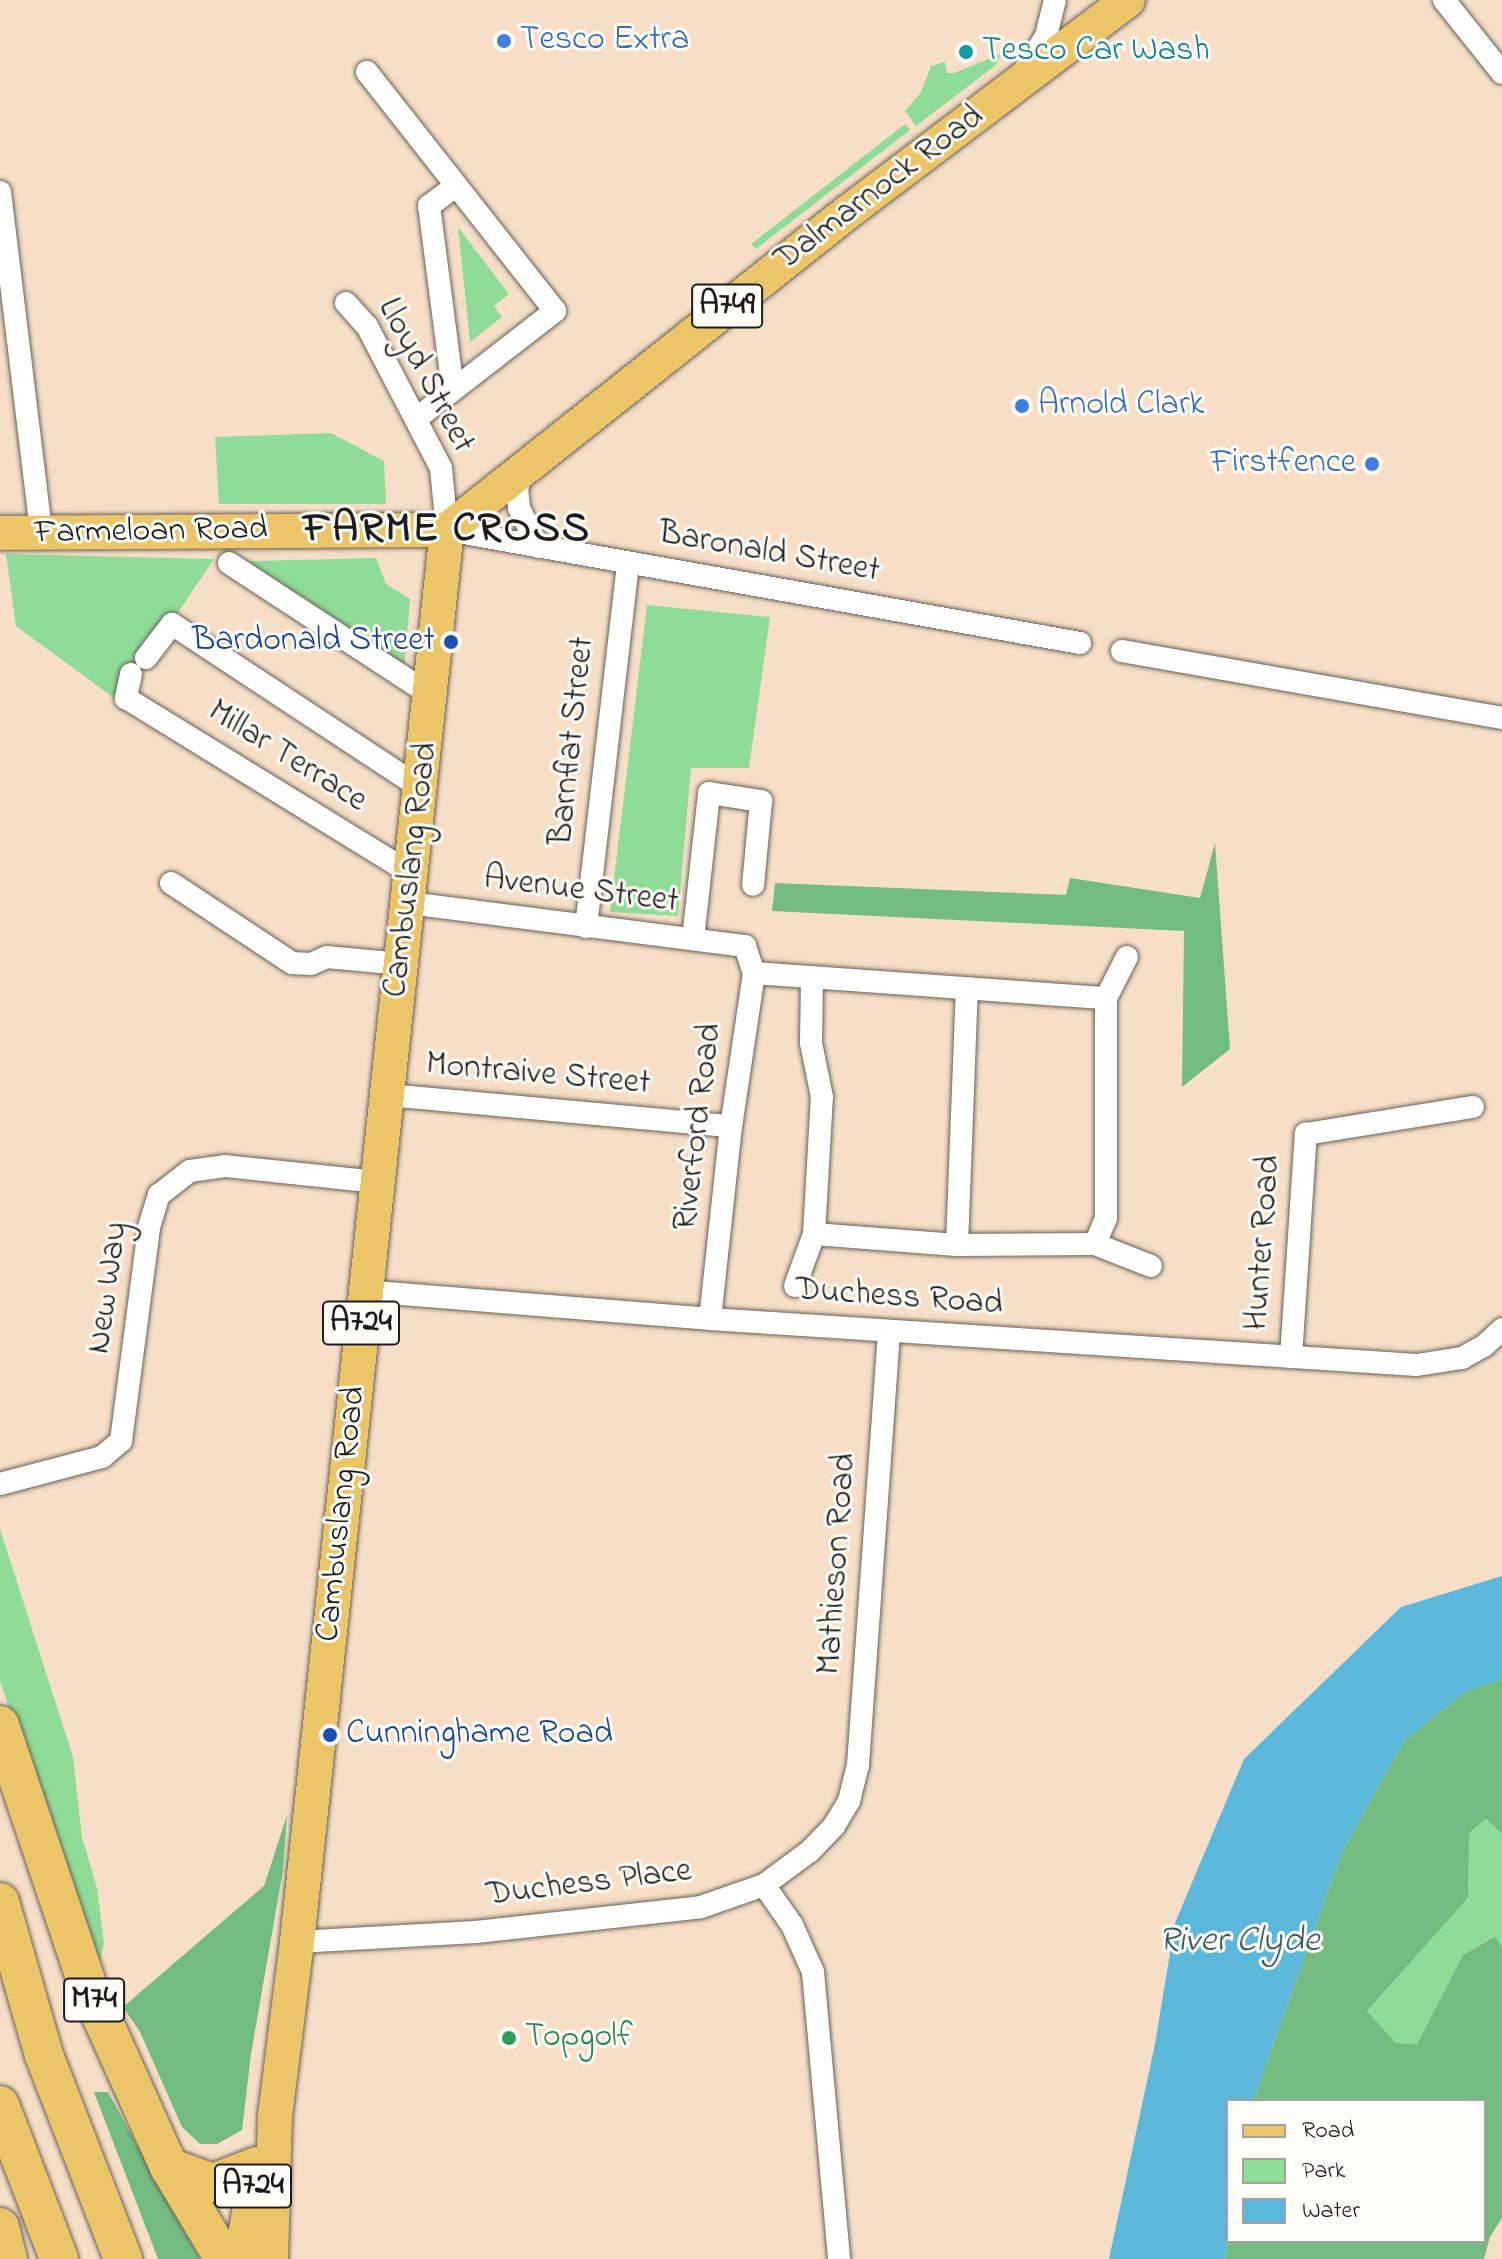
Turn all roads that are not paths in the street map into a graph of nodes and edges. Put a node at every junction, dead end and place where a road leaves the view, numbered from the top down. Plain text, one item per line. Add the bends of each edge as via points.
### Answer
1 (1055, 0) edge
2 (1444, 0) edge
3 (1110, 5) edge
4 (367, 72) dead end
5 (1502, 73) edge
6 (1012, 89) junction
7 (456, 186) junction
8 (0, 192) edge
9 (346, 303) dead end
10 (7, 311) edge
11 (453, 390) junction
12 (416, 419) junction
13 (524, 468) junction
14 (447, 530) junction
15 (0, 533) edge
16 (41, 533) junction
17 (538, 547) junction
18 (229, 563) dead end
19 (628, 563) junction
20 (1080, 643) dead end
21 (1122, 651) dead end
22 (432, 696) junction
23 (1502, 718) edge
24 (421, 788) junction
25 (171, 883) dead end
26 (753, 885) dead end
27 (410, 889) junction
28 (586, 927) junction
29 (693, 939) junction
30 (745, 946) joint
31 (1127, 957) dead end
32 (402, 964) junction
33 (754, 973) junction
34 (812, 979) junction
35 (967, 989) junction
36 (1106, 998) junction
37 (388, 1095) junction
38 (1473, 1107) dead end
39 (731, 1126) junction
40 (378, 1182) junction
41 (814, 1234) junction
42 (1095, 1244) junction
43 (957, 1245) junction
44 (1151, 1266) dead end
45 (795, 1286) dead end
46 (364, 1291) junction
47 (710, 1319) junction
48 (1502, 1329) edge
49 (889, 1331) junction
50 (1291, 1357) junction
51 (0, 1484) edge
52 (0, 1725) edge
53 (849, 1801) joint
54 (764, 1885) junction
55 (0, 1902) edge
56 (297, 1942) junction
57 (0, 2105) edge
58 (275, 2116) junction
59 (257, 2166) junction
60 (169, 2167) junction
61 (0, 2227) edge
62 (8, 2259) edge
63 (59, 2259) edge
64 (123, 2259) edge
65 (224, 2259) edge
66 (241, 2259) edge
67 (271, 2259) edge
68 (839, 2259) edge

1 - 6 street via 1046,36
2 - 5 street
3 - 6 main road, Dalmarnock Road / A749
4 - 7 street
6 - 13 main road, Dalmarnock Road / A749
7 - 11 street via 429,206
7 - 11 street via 555,311
8 - 10 street
9 - 12 street, Lloyd Street via 367,326
10 - 16 street
11 - 12 street
12 - 14 street, Lloyd Street via 441,468
13 - 14 main road, Dalmarnock Road / A749
13 - 17 street via 517,500
14 - 16 main road, Farmeloan Road
14 - 17 street, Baronald Street
14 - 22 main road, Cambuslang Road / A724
15 - 16 main road, Farmeloan Road
17 - 19 street, Baronald Street
18 - 22 street
19 - 20 street, Baronald Street
19 - 28 street, Barnflat Street
21 - 23 street
22 - 24 main road, Cambuslang Road / A724
24 - 27 main road, Cambuslang Road / A724
24 - 27 street, Millar Terrace via 172,624 138,666 126,698
25 - 32 street via 292,963 311,964 327,957
26 - 29 street via 761,801 709,793
27 - 28 street, Avenue Street
27 - 32 main road, Cambuslang Road / A724
28 - 29 street, Avenue Street
29 - 30 street, Avenue Street
30 - 33 street, Riverford Road
31 - 36 street
32 - 37 main road, Cambuslang Road / A724
33 - 34 street
33 - 39 street, Riverford Road
34 - 35 street
34 - 41 street via 811,1043 822,1097
35 - 36 street
35 - 43 street
36 - 42 street via 1106,1218
37 - 39 street, Montraive Street
37 - 40 main road, Cambuslang Road / A724
38 - 50 street, Hunter Road via 1306,1134
39 - 47 street, Riverford Road
40 - 46 main road, Cambuslang Road / A724
40 - 51 street, New Way via 225,1166 190,1171 159,1195 149,1227 121,1441 102,1457
41 - 43 street
41 - 45 street
42 - 43 street
42 - 44 street
46 - 47 street, Duchess Road
46 - 56 main road, Cambuslang Road / A724
47 - 49 street, Duchess Road
48 - 50 street, Duchess Road via 1473,1353 1430,1365
49 - 50 street, Duchess Road
49 - 53 street, Mathieson Road via 859,1751
52 - 60 highway, M74 via 89,1989
53 - 54 street, Duchess Place via 810,1851
54 - 56 street, Duchess Place via 701,1907 588,1922
54 - 68 street via 806,1951 815,1983
55 - 64 highway, M74 via 44,2055
56 - 58 main road, Cambuslang Road / A724
57 - 63 highway
58 - 59 main road, Cambuslang Road / A724
58 - 67 main road, Cambuslang Road / A724
59 - 60 highway via 213,2183
59 - 66 main road, Cambuslang Road / A724
60 - 65 highway, M74
61 - 62 highway

